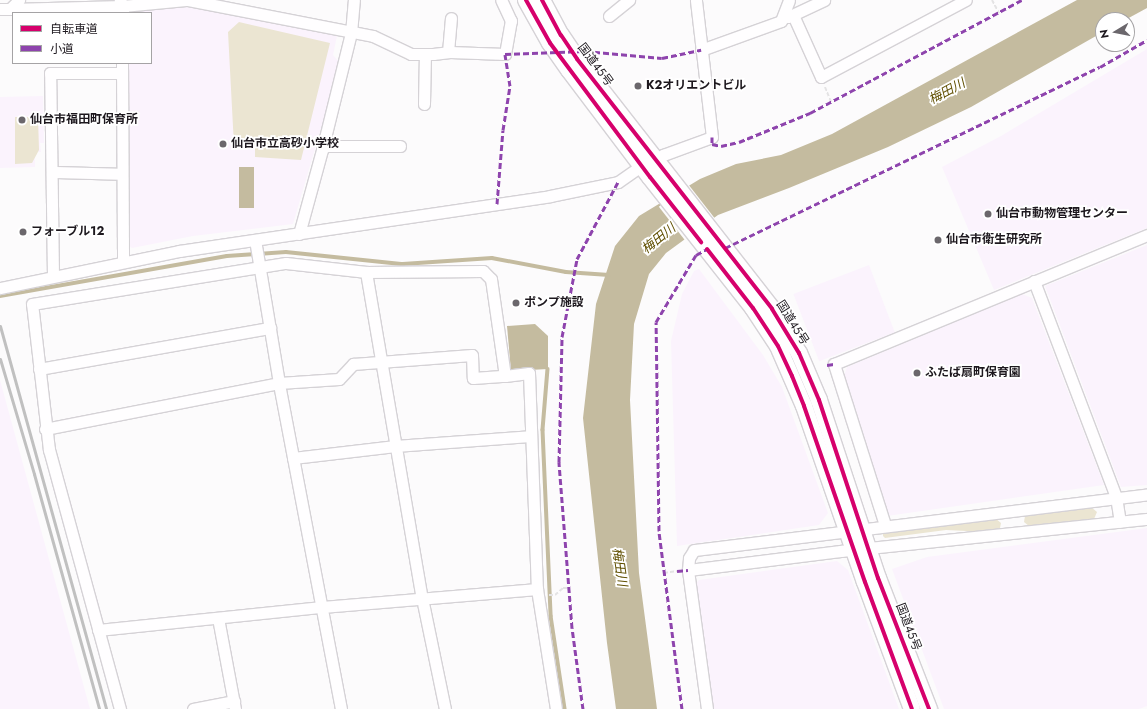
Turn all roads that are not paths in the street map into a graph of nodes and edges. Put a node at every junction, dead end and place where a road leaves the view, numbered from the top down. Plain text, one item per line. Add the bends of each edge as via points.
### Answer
1 (19, 0) edge
2 (187, 0) edge
3 (354, 0) edge
4 (501, 0) edge
5 (526, 0) edge
6 (542, 0) edge
7 (629, 0) edge
8 (696, 0) edge
9 (789, 0) edge
10 (824, 0) edge
11 (966, 0) edge
12 (122, 6) edge
13 (5, 9) edge
14 (793, 15) junction
15 (610, 16) dead end
16 (451, 18) dead end
17 (781, 21) junction
18 (351, 33) junction
19 (701, 50) junction
20 (448, 52) junction
21 (426, 54) junction
22 (122, 68) edge
23 (424, 104) dead end
24 (323, 146) junction
25 (400, 146) dead end
26 (652, 168) junction
27 (52, 172) junction
28 (122, 174) junction
29 (299, 234) junction
30 (1147, 235) edge
31 (256, 243) junction
32 (123, 261) junction
33 (259, 264) junction
34 (366, 272) junction
35 (53, 276) junction
36 (1034, 281) junction
37 (0, 288) edge
38 (270, 328) junction
39 (380, 361) junction
40 (38, 370) junction
41 (505, 376) junction
42 (279, 383) junction
43 (45, 429) junction
44 (530, 436) junction
45 (395, 446) junction
46 (293, 458) junction
47 (1147, 494) edge
48 (1116, 497) junction
49 (1147, 519) edge
50 (1120, 522) junction
51 (885, 526) junction
52 (855, 530) junction
53 (862, 549) junction
54 (682, 570) junction
55 (537, 589) junction
56 (422, 598) junction
57 (322, 607) junction
58 (218, 618) junction
59 (98, 630) junction
60 (235, 705) edge
61 (120, 709) edge
62 (193, 709) edge
63 (341, 709) edge
64 (445, 709) edge
65 (556, 709) edge
66 (707, 709) edge
67 (912, 709) edge
68 (929, 709) edge

1 - 13 street
2 - 12 street
2 - 18 street
3 - 18 street
4 - 20 street via 511,21 506,54
5 - 26 highway, 国道45号 via 550,43
6 - 26 highway, 国道45号 via 561,35
7 - 15 street
8 - 19 street
9 - 17 street
10 - 14 street
11 - 14 street via 821,77
12 - 13 street
14 - 17 street
16 - 20 street
17 - 19 street
18 - 21 street via 374,36 411,54
18 - 24 street
19 - 26 street via 712,137 663,155
20 - 21 street
21 - 23 street
22 - 27 street via 50,72
22 - 28 street
24 - 25 street
24 - 29 street
26 - 29 street via 618,182 550,196
26 - 52 highway, 国道45号 via 701,242 753,308 778,346
26 - 52 highway, 国道45号 via 717,238 772,309 799,353 820,400
27 - 28 street
27 - 35 street
28 - 32 street
29 - 31 street
30 - 36 street
31 - 32 street
31 - 33 street
32 - 35 street
33 - 34 street via 286,263
33 - 38 street
33 - 40 street via 32,304
34 - 39 street
34 - 41 street via 483,271 493,284
35 - 37 street
36 - 48 street
36 - 51 street via 834,364
38 - 40 street
38 - 42 street
39 - 41 street via 472,355 473,378
39 - 42 street via 354,364 339,379
39 - 45 street
40 - 43 street
41 - 44 street via 530,373
42 - 43 street
42 - 46 street
43 - 59 street
44 - 45 street
44 - 55 street
45 - 46 street
45 - 56 street
46 - 57 street
47 - 48 street
48 - 50 street
48 - 51 street
49 - 50 street
50 - 53 street
51 - 52 street
52 - 53 highway, 国道45号
52 - 54 street via 694,550
53 - 54 street
53 - 67 highway, 国道45号
53 - 68 highway, 国道45号
54 - 66 street
55 - 56 street
55 - 65 street
56 - 57 street
56 - 64 street
57 - 58 street
57 - 63 street
58 - 59 street
58 - 60 street
59 - 61 street
60 - 62 street

